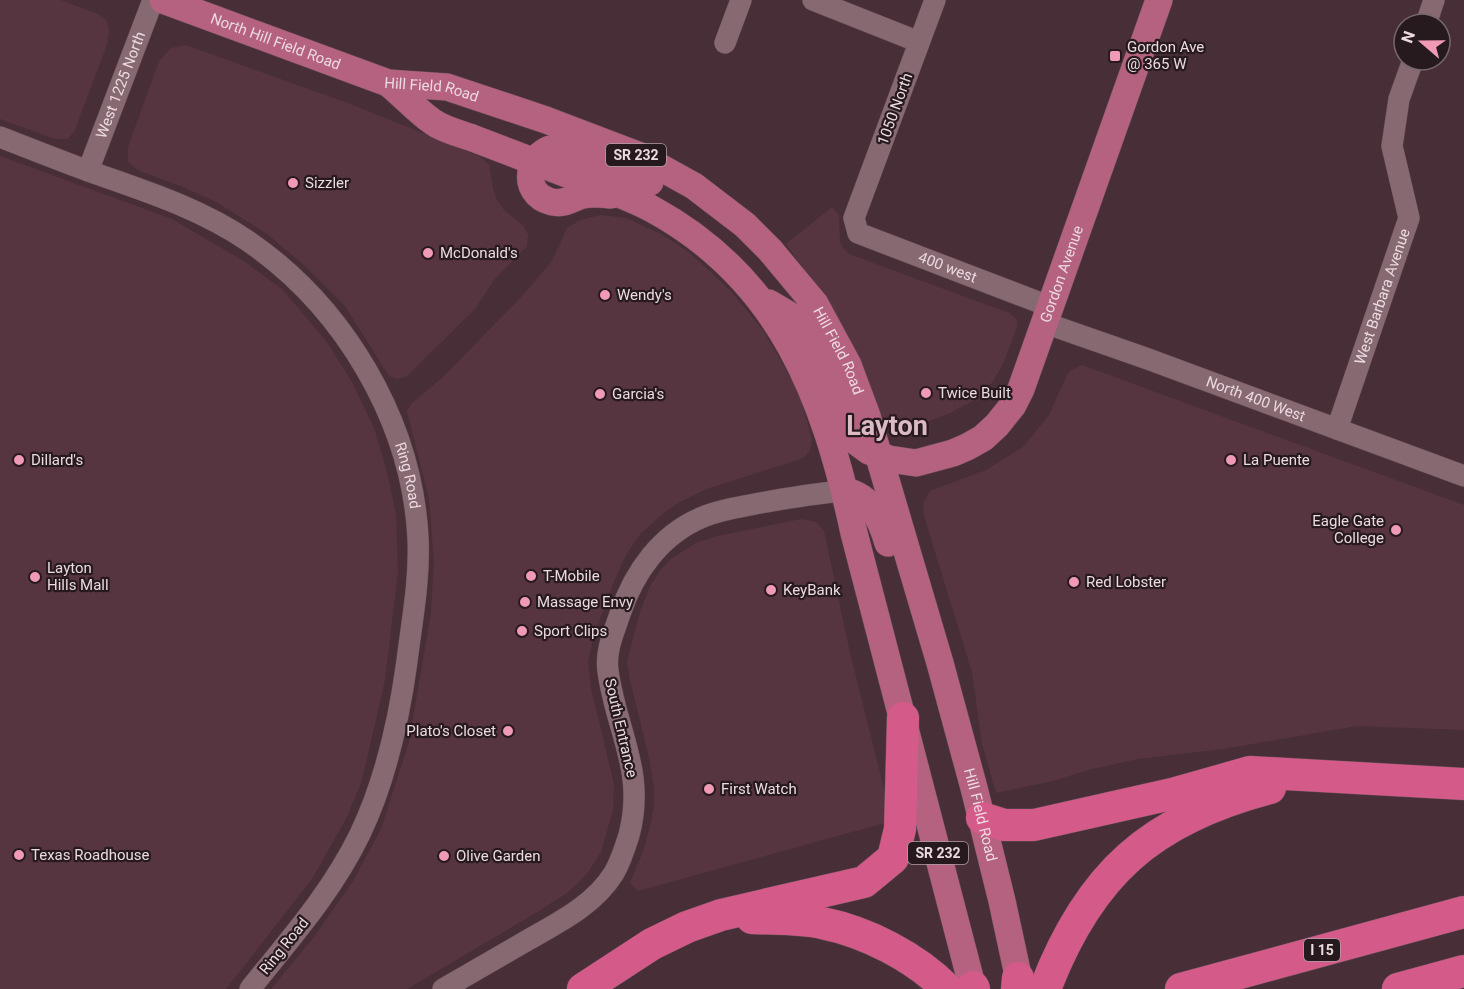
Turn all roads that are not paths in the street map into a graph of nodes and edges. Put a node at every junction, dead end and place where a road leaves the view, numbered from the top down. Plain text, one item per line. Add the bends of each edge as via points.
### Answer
1 (153, 0) edge
2 (163, 0) edge
3 (741, 0) edge
4 (813, 0) edge
5 (935, 0) edge
6 (1159, 0) edge
7 (919, 42) junction
8 (726, 43) dead end
9 (1409, 72) edge
10 (388, 83) junction
11 (0, 137) edge
12 (534, 162) junction
13 (88, 171) junction
14 (854, 218) joint
15 (793, 277) junction
16 (754, 294) junction
17 (1048, 315) junction
18 (1337, 429) junction
19 (882, 456) junction
20 (1464, 476) edge
21 (845, 491) junction
22 (946, 685) junction
23 (903, 718) junction
24 (1315, 777) junction
25 (1464, 784) edge
26 (982, 818) junction
27 (1464, 912) edge
28 (721, 915) junction
29 (1464, 971) edge
30 (1025, 986) edge
31 (967, 988) edge
32 (250, 989) edge
33 (443, 989) edge
34 (583, 989) edge
35 (1181, 989) edge
36 (1398, 989) edge

1 - 13 street, West 1225 North
2 - 10 main road, North Hill Field Road / SR 232
3 - 8 street
4 - 7 street
5 - 7 street, 1050 North
6 - 17 main road, Gordon Avenue
7 - 14 street, 1050 North
9 - 18 street, West Barbara Avenue via 1399,99 1392,146 1409,218
10 - 12 main road, Hill Field Road / SR 232 via 434,123
10 - 15 main road, Hill Field Road / SR 232 via 447,87 555,123 652,162 733,215
11 - 13 street, Ring Road
12 - 15 main road via 542,152 561,147 631,173 677,196
12 - 16 main road, Hill Field Road / SR 232 via 666,217 719,257
13 - 32 street, Ring Road via 180,204 223,226 263,252 320,304 354,348 375,386 402,453 415,508 416,595 399,712 379,786 360,834 330,888
14 - 17 street, 400 west via 858,233
15 - 19 main road, Hill Field Road / SR 232 via 815,304 841,352
16 - 19 main road via 796,319 828,374 853,438
16 - 21 main road, Hill Field Road / SR 232 via 790,345 809,382
17 - 18 street, North 400 West via 1148,359
17 - 19 main road, Gordon Avenue via 1018,395 988,433 960,450 928,461 911,464
18 - 20 street, North 400 West
19 - 22 main road, Hill Field Road / SR 232
21 - 22 main road via 864,500 882,521 910,615
21 - 23 main road, Hill Field Road / SR 232
21 - 33 street, South Entrance via 789,498 703,517 674,535 645,562 633,579 607,657 609,681 635,787 634,810 620,860 609,880 584,906
22 - 26 main road, Hill Field Road / SR 232
23 - 28 highway via 900,829 893,858 864,882
23 - 31 main road, Hill Field Road / SR 232
24 - 25 highway
24 - 26 highway via 1250,772 1034,825 1004,825
24 - 30 highway via 1243,795 1160,832 1108,877 1070,933
26 - 30 main road, Hill Field Road / SR 232
27 - 35 highway, I 15
28 - 31 highway via 821,922 866,936 937,979
28 - 34 highway via 652,944
29 - 36 highway

